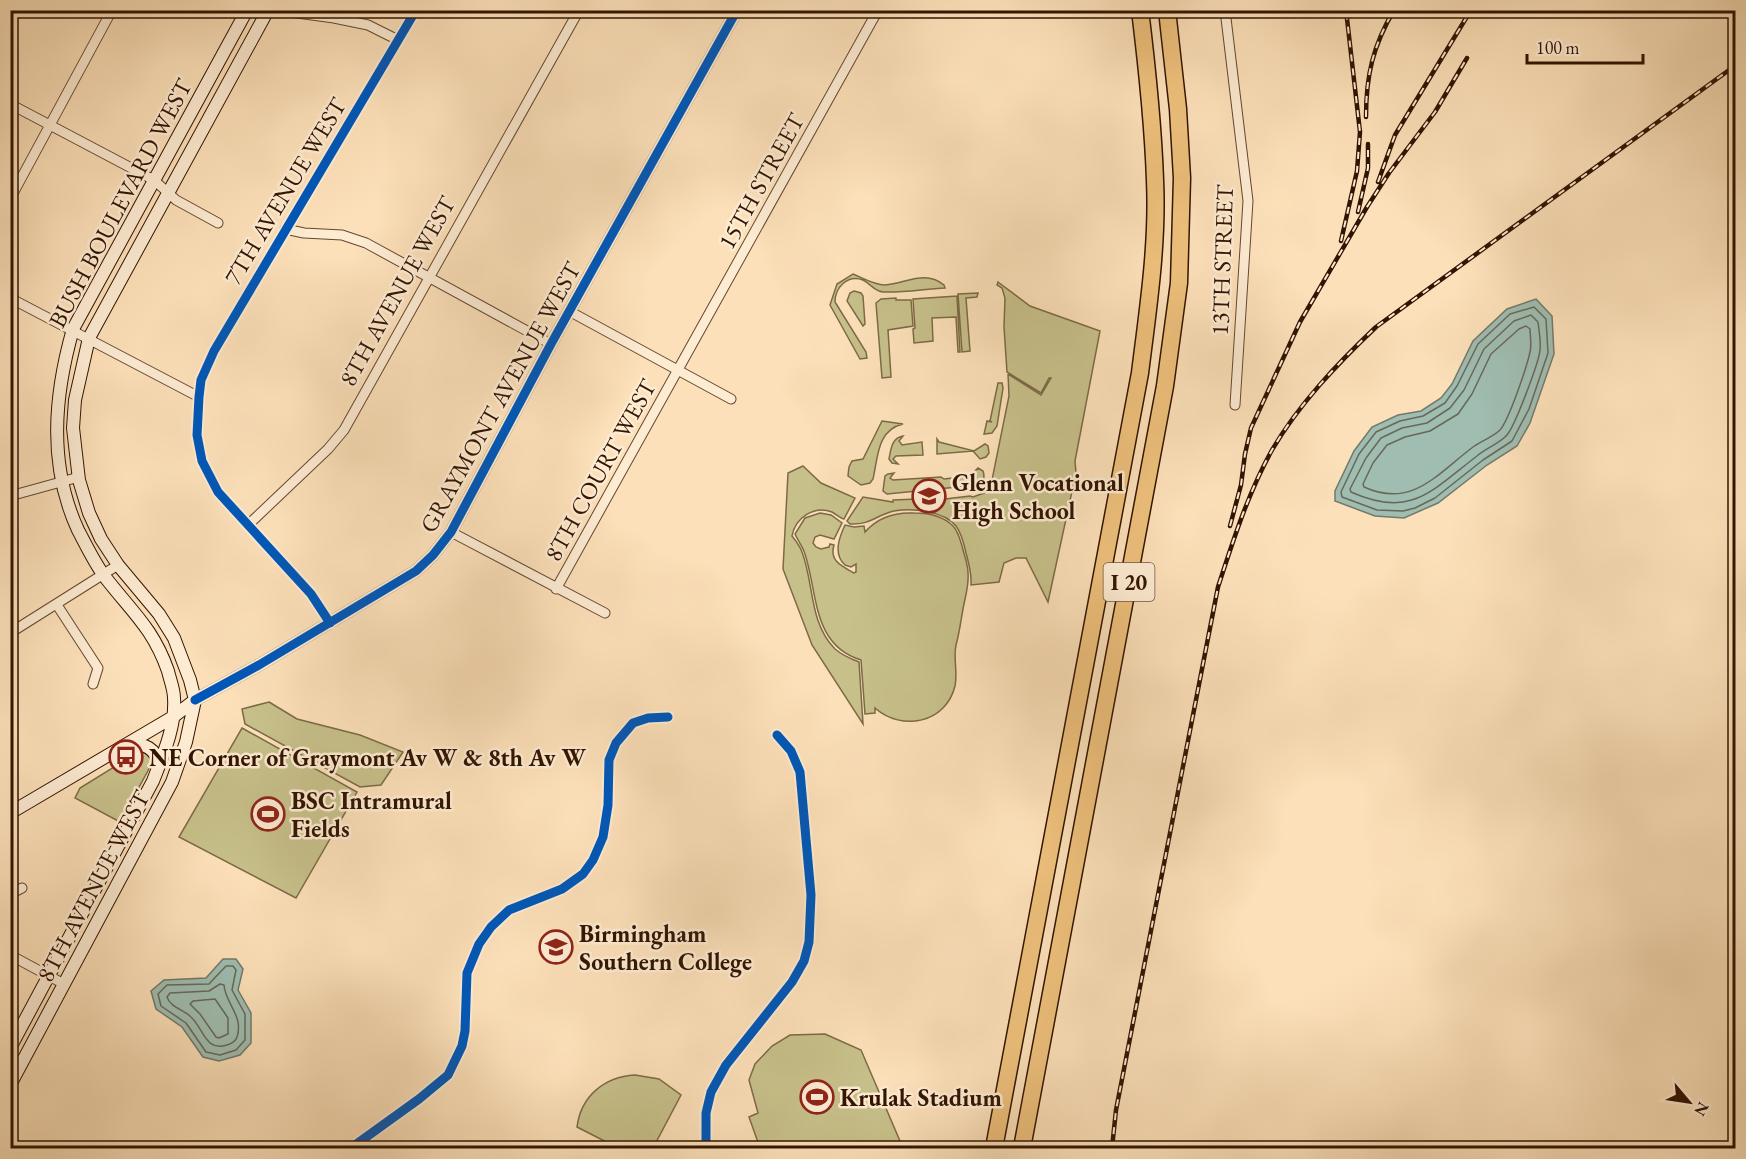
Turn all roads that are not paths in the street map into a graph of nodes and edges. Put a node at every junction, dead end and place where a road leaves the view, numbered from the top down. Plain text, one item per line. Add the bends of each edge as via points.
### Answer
1 (112, 10) edge
2 (248, 10) edge
3 (268, 10) edge
4 (275, 10) edge
5 (416, 10) edge
6 (579, 10) edge
7 (878, 10) edge
8 (1140, 10) edge
9 (1167, 10) edge
10 (1224, 10) edge
11 (736, 11) edge
12 (398, 40) junction
13 (10, 104) edge
14 (50, 125) junction
15 (154, 180) junction
16 (168, 192) junction
17 (10, 199) edge
18 (218, 223) dead end
19 (285, 229) junction
20 (429, 278) junction
21 (10, 298) edge
22 (569, 311) junction
23 (73, 329) junction
24 (89, 338) junction
25 (551, 344) junction
26 (678, 370) junction
27 (199, 397) junction
28 (731, 399) dead end
29 (1235, 405) dead end
30 (79, 477) junction
31 (61, 482) junction
32 (10, 496) edge
33 (248, 525) junction
34 (451, 532) junction
35 (118, 565) junction
36 (104, 575) junction
37 (556, 589) junction
38 (57, 605) junction
39 (605, 613) dead end
40 (330, 624) junction
41 (10, 633) edge
42 (93, 684) dead end
43 (195, 700) junction
44 (173, 717) junction
45 (668, 717) dead end
46 (777, 735) dead end
47 (129, 743) junction
48 (159, 765) junction
49 (10, 813) edge
50 (22, 888) dead end
51 (10, 894) edge
52 (10, 955) edge
53 (49, 976) junction
54 (64, 984) junction
55 (10, 1048) edge
56 (10, 1085) edge
57 (351, 1149) edge
58 (706, 1149) edge
59 (994, 1149) edge
60 (1022, 1149) edge

1 - 14 street
2 - 15 main road, BUSH BOULEVARD WEST
3 - 16 main road, BUSH BOULEVARD WEST
4 - 12 street via 368,25
5 - 12 street, 7TH AVENUE WEST
6 - 20 street, 8TH AVENUE WEST
7 - 26 street, 15TH STREET
8 - 59 highway, I 20 via 1155,182 1149,307 1140,373
9 - 60 highway, I 20 via 1182,178 1179,283 1167,375
10 - 29 street, 13TH STREET via 1248,201
11 - 22 street, GRAYMONT AVENUE WEST
12 - 19 street, 7TH AVENUE WEST
13 - 14 street
14 - 15 street
14 - 17 street
15 - 16 street
15 - 23 main road, BUSH BOULEVARD WEST
16 - 18 street
16 - 24 main road, BUSH BOULEVARD WEST
19 - 20 street via 342,235 366,243
19 - 27 street, 7TH AVENUE WEST via 214,351 201,380
20 - 25 street
20 - 33 street, 8TH AVENUE WEST via 344,430
21 - 23 street
22 - 25 street, GRAYMONT AVENUE WEST
22 - 26 street
23 - 24 street
23 - 31 main road, BUSH BOULEVARD WEST via 62,366 57,404
24 - 27 street
24 - 30 main road, BUSH BOULEVARD WEST via 75,400 73,428
25 - 34 street, GRAYMONT AVENUE WEST
26 - 28 street
26 - 37 street, 8TH COURT WEST
27 - 33 street, 7TH AVENUE WEST via 202,461 218,492
30 - 31 street
30 - 35 main road, BUSH BOULEVARD WEST via 89,513
31 - 32 street
31 - 36 main road, BUSH BOULEVARD WEST via 78,529
33 - 40 street, 7TH AVENUE WEST via 311,594
34 - 37 street
34 - 40 street, GRAYMONT AVENUE WEST via 416,571
35 - 36 street
35 - 43 main road, BUSH BOULEVARD WEST via 174,638
36 - 38 street
36 - 44 main road, BUSH BOULEVARD WEST via 160,648 172,684
37 - 39 street
38 - 41 street
38 - 42 street via 98,668
40 - 43 street, GRAYMONT AVENUE WEST
43 - 44 main road, GRAYMONT AVENUE WEST
43 - 54 main road, 8TH AVENUE WEST via 172,782
44 - 47 main road, GRAYMONT AVENUE WEST
44 - 48 main road, 8TH AVENUE WEST
45 - 57 street via 633,723 616,743 609,760 603,837 583,874 562,889 509,910 479,944 467,973 462,1046 448,1075
46 - 58 street via 791,751 800,772 811,895 810,942 792,982 726,1065 711,1092 706,1113
47 - 48 main road via 148,747
47 - 49 main road, GRAYMONT AVENUE WEST
48 - 53 main road, 8TH AVENUE WEST
50 - 51 street
52 - 53 street
53 - 54 street
53 - 55 main road, 8TH AVENUE WEST
54 - 56 main road, 8TH AVENUE WEST

